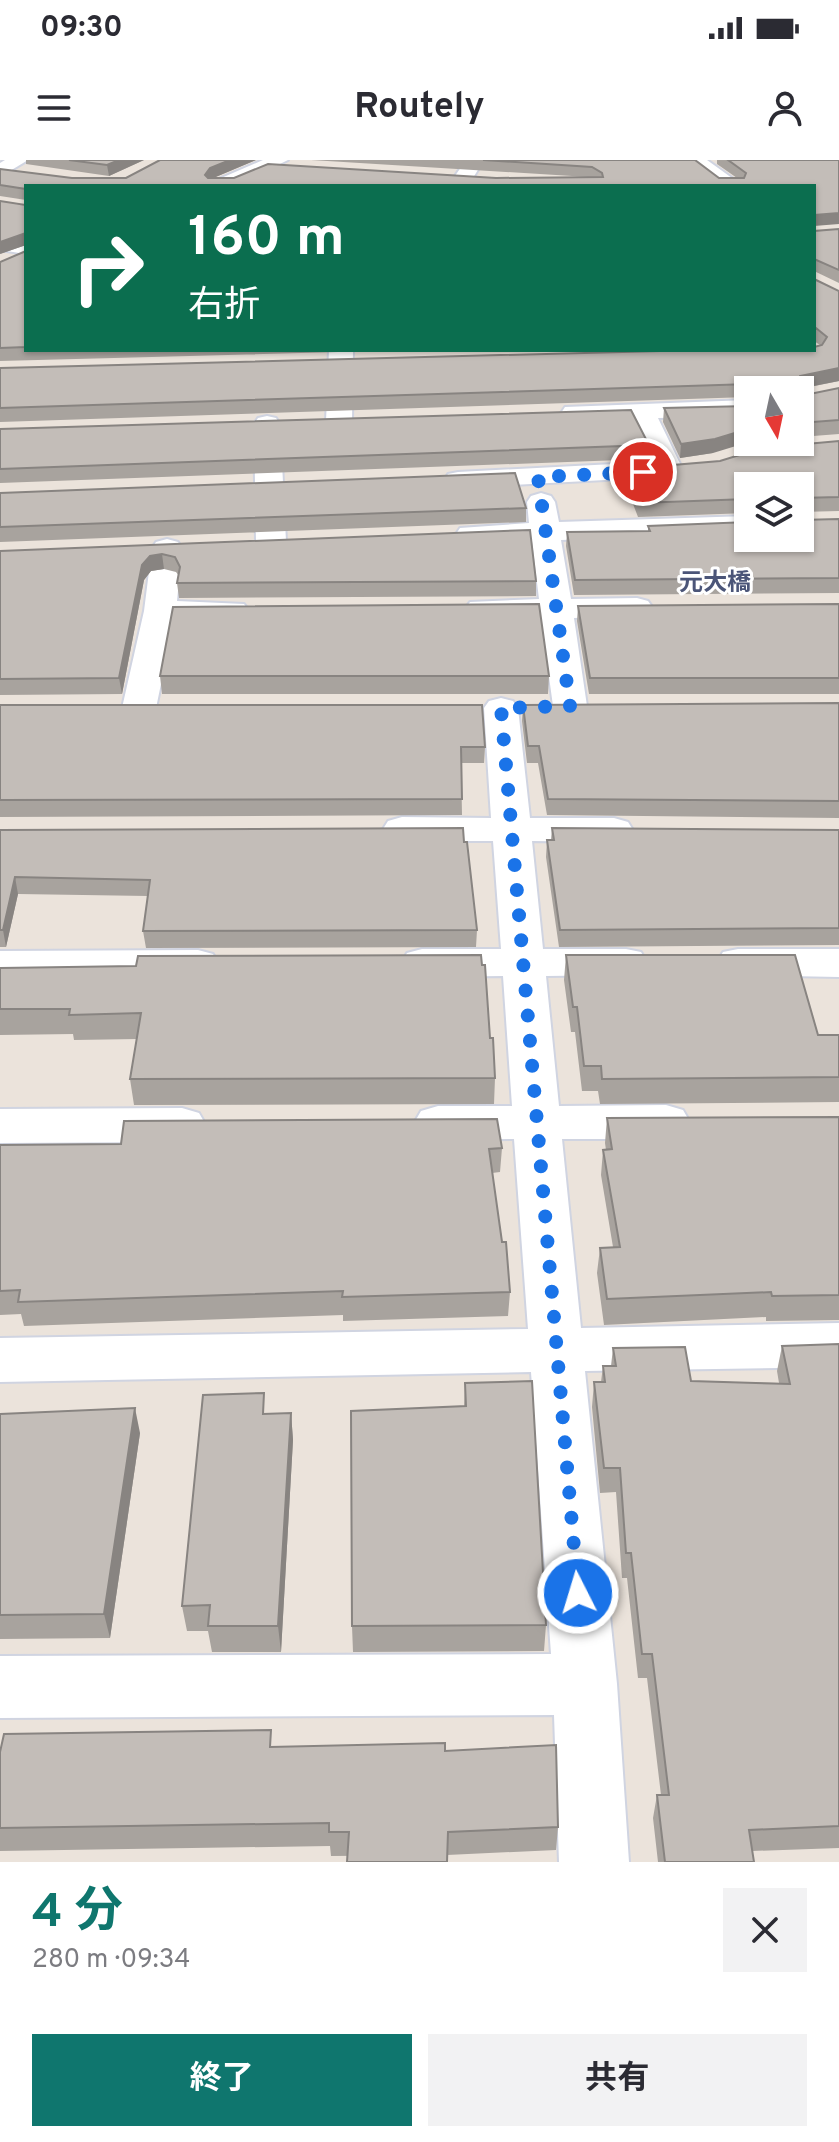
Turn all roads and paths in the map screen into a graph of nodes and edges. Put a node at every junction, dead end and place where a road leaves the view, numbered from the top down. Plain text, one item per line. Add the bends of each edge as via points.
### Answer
1 (475, 160) edge
2 (694, 160) edge
3 (281, 164) edge
4 (433, 177) edge
5 (466, 182) edge
6 (225, 184) edge
7 (730, 184) edge
8 (0, 244) edge
9 (24, 250) edge
10 (24, 251) edge
11 (0, 265) edge
12 (335, 358) edge
13 (370, 361) edge
14 (578, 385) edge
15 (734, 408) edge
16 (641, 411) junction
17 (589, 413) junction
18 (542, 414) edge
19 (370, 420) edge
20 (339, 421) junction
21 (267, 424) junction
22 (236, 425) edge
23 (702, 467) edge
24 (669, 470) junction
25 (538, 477) junction
26 (427, 481) edge
27 (301, 485) edge
28 (269, 486) junction
29 (237, 487) edge
30 (734, 525) edge
31 (546, 532) junction
32 (439, 536) edge
33 (302, 540) edge
34 (167, 548) edge
35 (666, 608) edge
36 (445, 609) edge
37 (556, 609) junction
38 (271, 610) edge
39 (160, 611) junction
40 (139, 708) edge
41 (511, 829) junction
42 (367, 830) edge
43 (652, 830) edge
44 (522, 962) junction
45 (379, 963) edge
46 (839, 963) edge
47 (237, 964) edge
48 (0, 965) edge
49 (712, 1122) edge
50 (395, 1123) edge
51 (537, 1123) junction
52 (221, 1124) edge
53 (0, 1126) edge
54 (839, 1345) edge
55 (558, 1350) junction
56 (0, 1360) edge
57 (585, 1684) junction
58 (0, 1687) edge
59 (594, 1862) edge

1 - 5 street
2 - 7 street
3 - 6 street
4 - 5 street
8 - 9 street
10 - 11 street
12 - 13 street
12 - 20 street
14 - 17 street
15 - 16 street
16 - 17 street
16 - 24 street
17 - 18 street
19 - 20 street
20 - 21 street
21 - 22 street
21 - 28 street
23 - 24 street
24 - 25 street
25 - 26 street
25 - 31 street
27 - 28 street
28 - 29 street
28 - 33 street via 256,542
30 - 31 street
31 - 32 street
31 - 37 street
34 - 39 street
35 - 37 street
36 - 37 street
37 - 41 street
38 - 39 street
39 - 40 street
41 - 42 street
41 - 43 street
41 - 44 street
44 - 45 street
44 - 46 street
44 - 51 street
47 - 48 street
49 - 51 street
50 - 51 street
51 - 55 street
52 - 53 street
54 - 55 street
55 - 56 street
55 - 57 street
57 - 58 street
57 - 59 street

